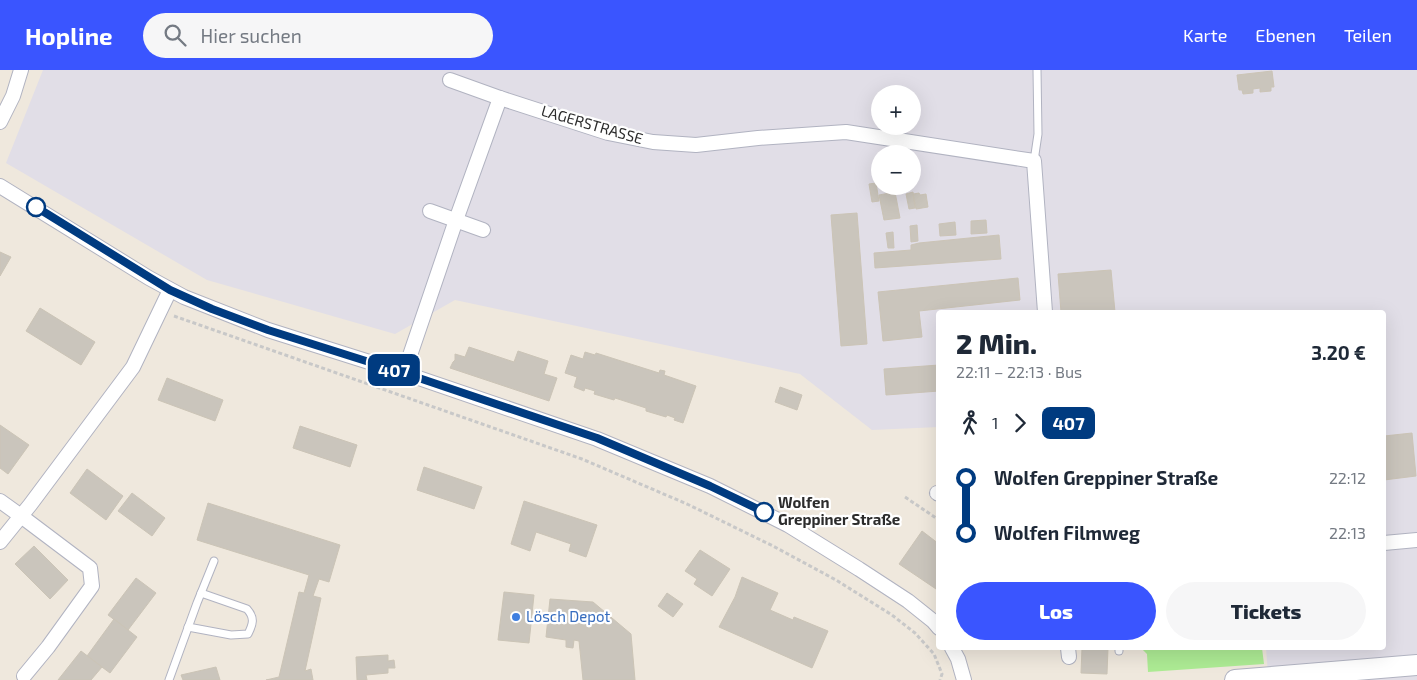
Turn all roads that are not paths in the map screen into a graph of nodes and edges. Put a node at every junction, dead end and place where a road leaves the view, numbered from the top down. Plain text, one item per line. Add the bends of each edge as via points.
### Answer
1 (21, 70) edge
2 (1037, 70) edge
3 (450, 80) dead end
4 (500, 98) junction
5 (0, 122) edge
6 (1034, 161) junction
7 (0, 186) edge
8 (430, 211) dead end
9 (456, 220) junction
10 (483, 230) dead end
11 (170, 290) junction
12 (1045, 310) edge
13 (404, 373) junction
14 (0, 501) edge
15 (20, 516) junction
16 (1417, 540) edge
17 (0, 542) edge
18 (1386, 543) edge
19 (214, 560) dead end
20 (200, 594) junction
21 (936, 625) edge
22 (188, 627) junction
23 (953, 650) edge
24 (1417, 665) edge
25 (24, 676) dead end
26 (1280, 678) edge
27 (169, 680) edge
28 (964, 680) edge
29 (1235, 680) edge

1 - 5 street
2 - 6 lane via 1038,134
3 - 4 street, LAGERSTRASSE
4 - 6 street, LAGERSTRASSE via 608,133 653,142 696,145 846,132
4 - 9 street
6 - 12 street
7 - 11 street
8 - 9 street
9 - 10 street
9 - 13 street
11 - 13 street via 268,330
11 - 15 street via 133,367
13 - 21 street via 597,438 719,490 788,525 859,569 908,601
14 - 15 street
15 - 17 street
15 - 25 street via 90,568 92,586
16 - 18 street
19 - 20 lane
20 - 22 lane
20 - 22 lane via 247,609 253,624 248,634 231,636
22 - 27 lane
23 - 28 street
24 - 26 street
26 - 29 street

